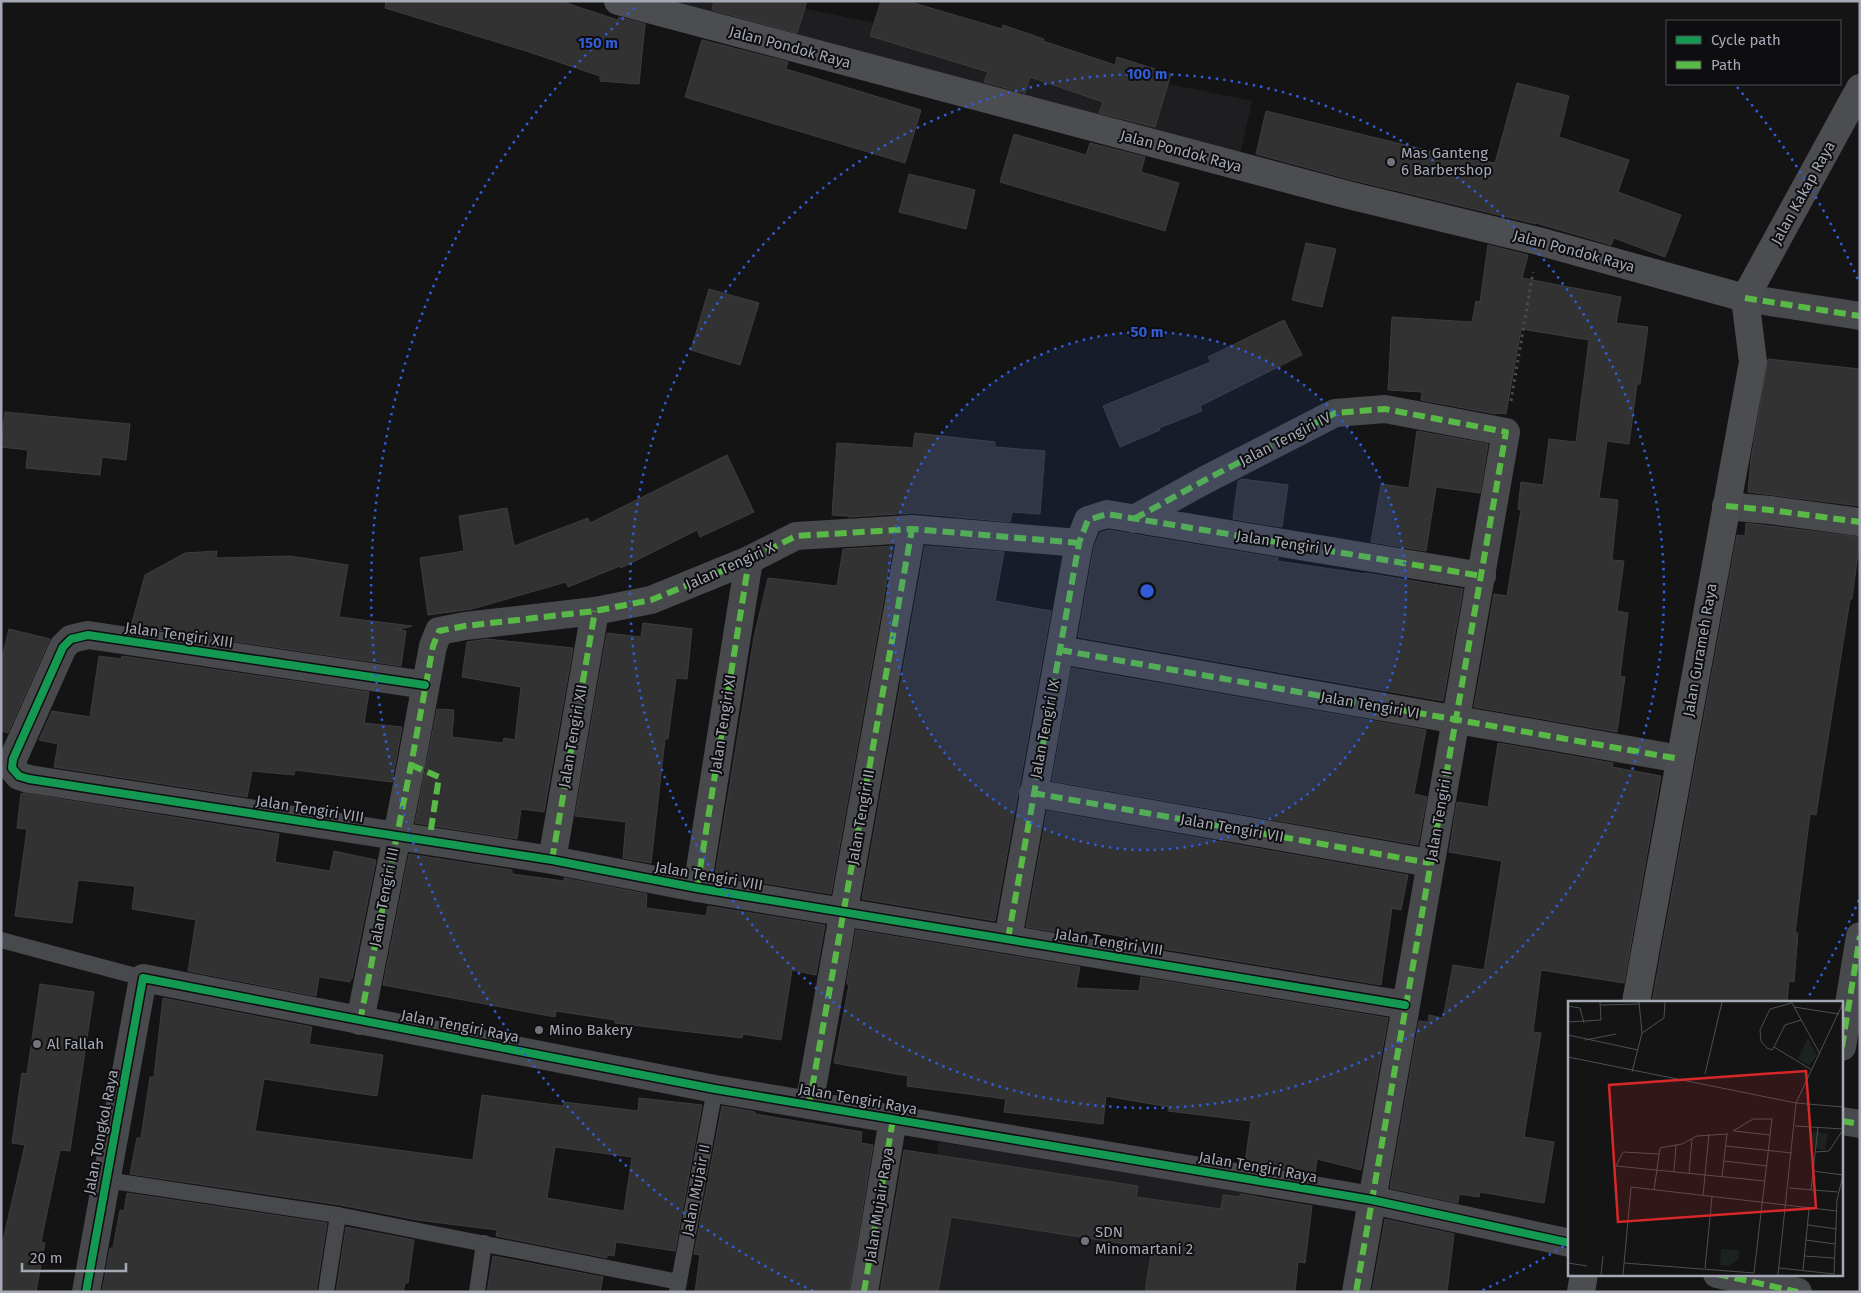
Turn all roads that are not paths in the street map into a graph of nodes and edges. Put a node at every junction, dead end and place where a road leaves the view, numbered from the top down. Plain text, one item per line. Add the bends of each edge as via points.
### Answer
1 (618, 1) edge
2 (1860, 88) edge
3 (1745, 298) junction
4 (1860, 316) edge
5 (1506, 432) joint
6 (1726, 506) junction
7 (1134, 519) junction
8 (1860, 522) edge
9 (912, 529) junction
10 (1083, 532) junction
11 (749, 560) junction
12 (1482, 576) junction
13 (595, 611) junction
14 (1060, 650) junction
15 (425, 685) junction
16 (1456, 720) junction
17 (1680, 759) junction
18 (12, 768) joint
19 (1033, 793) junction
20 (396, 836) junction
21 (552, 860) junction
22 (1430, 863) junction
23 (697, 888) junction
24 (845, 912) junction
25 (1008, 939) junction
26 (1, 940) edge
27 (1859, 944) edge
28 (143, 978) junction
29 (1636, 1001) edge
30 (1405, 1005) junction
31 (360, 1021) junction
32 (1844, 1034) edge
33 (714, 1089) junction
34 (810, 1105) junction
35 (893, 1119) junction
36 (1844, 1121) edge
37 (1860, 1124) edge
38 (106, 1180) junction
39 (1372, 1200) junction
40 (338, 1215) junction
41 (484, 1243) junction
42 (1568, 1243) edge
43 (1584, 1276) edge
44 (1726, 1276) edge
45 (678, 1287) edge
46 (86, 1292) edge
47 (326, 1292) edge
48 (477, 1292) edge
49 (864, 1292) edge
50 (1356, 1292) edge
51 (1581, 1292) edge
52 (1798, 1292) edge

1 - 3 street, Jalan Pondok Raya via 1348,194 1538,240
2 - 3 street, Jalan Kakap Raya
3 - 4 street
3 - 6 street, Jalan Gurameh Raya via 1753,362
5 - 7 street, Jalan Tengiri IV via 1384,409 1335,413
5 - 12 street, Jalan Tengiri I
6 - 8 street
6 - 17 street, Jalan Gurameh Raya
7 - 10 street, Jalan Tengiri V via 1107,514
7 - 12 street, Jalan Tengiri V
9 - 10 street, Jalan Tengiri X
9 - 11 street, Jalan Tengiri X via 796,536
9 - 24 street, Jalan Tengiri II
10 - 14 street, Jalan Tengiri IX
11 - 13 street, Jalan Tengiri X via 651,600
11 - 23 street, Jalan Tengiri XI
12 - 16 street, Jalan Tengiri I
13 - 15 street, Jalan Tengiri X via 439,631 432,646
13 - 21 street, Jalan Tengiri XII
14 - 16 street, Jalan Tengiri VI
14 - 19 street, Jalan Tengiri IX
15 - 18 street, Jalan Tengiri XIII via 88,635 72,639 63,647 13,759
15 - 20 street, Jalan Tengiri III
16 - 17 street, Jalan Tengiri VI
16 - 22 street, Jalan Tengiri I
17 - 29 street, Jalan Gurameh Raya
18 - 20 street, Jalan Tengiri VIII via 19,776 29,779
19 - 22 street, Jalan Tengiri VII
19 - 25 street, Jalan Tengiri IX
20 - 21 street, Jalan Tengiri VIII
20 - 31 street, Jalan Tengiri III
21 - 23 street, Jalan Tengiri VIII
22 - 30 street, Jalan Tengiri I
23 - 24 street, Jalan Tengiri VIII
24 - 25 street, Jalan Tengiri VIII
24 - 34 street, Jalan Tengiri II
25 - 30 street, Jalan Tengiri VIII
26 - 28 lane
27 - 32 street
28 - 31 street, Jalan Tengiri Raya
28 - 38 street, Jalan Tongkol Raya
30 - 39 street, Jalan Tengiri I
31 - 33 street, Jalan Tengiri Raya
33 - 34 street, Jalan Tengiri Raya
33 - 45 lane, Jalan Mujair II
34 - 35 street, Jalan Tengiri Raya
35 - 39 street, Jalan Tengiri Raya
35 - 49 street, Jalan Mujair Raya
36 - 37 street
38 - 40 lane
38 - 46 street, Jalan Tongkol Raya
39 - 42 street, Jalan Tengiri Raya
39 - 50 street, Jalan Tengiri I
40 - 41 lane
40 - 47 lane
41 - 45 lane
41 - 48 lane
43 - 51 street
44 - 52 street

